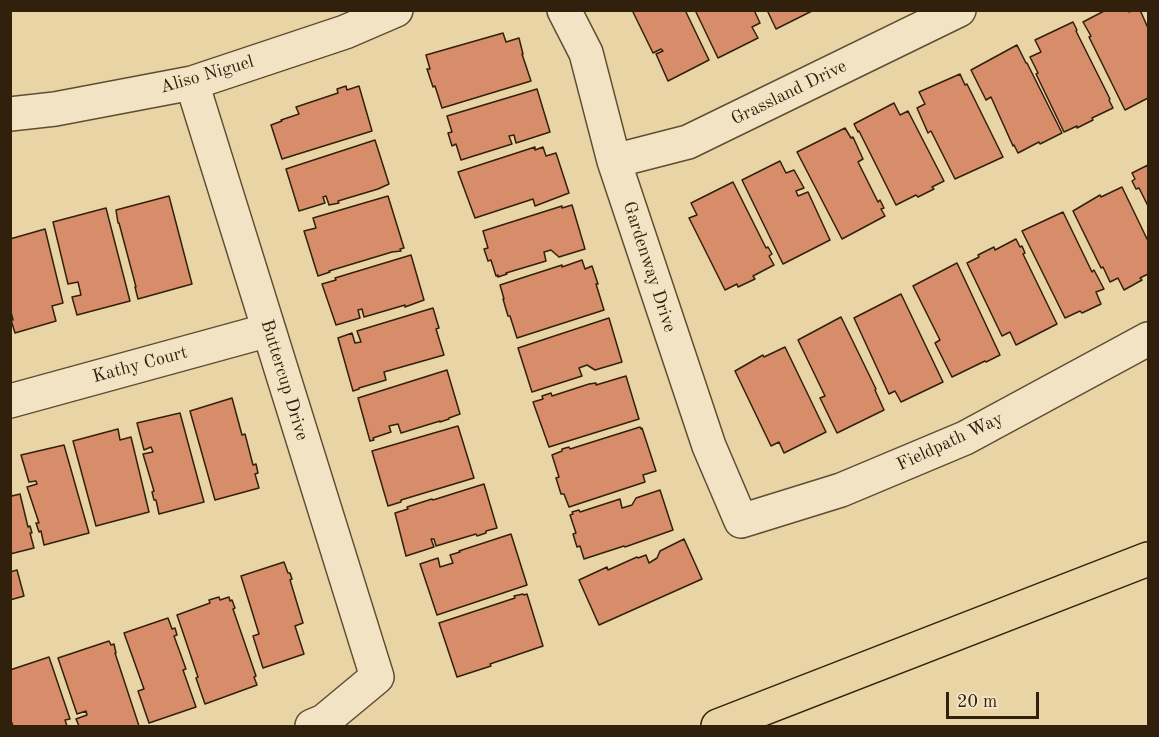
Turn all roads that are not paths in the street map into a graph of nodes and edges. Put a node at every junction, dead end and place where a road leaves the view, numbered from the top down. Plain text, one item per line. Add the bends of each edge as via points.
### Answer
1 (396, 10) edge
2 (564, 10) edge
3 (959, 10) edge
4 (192, 83) junction
5 (10, 114) edge
6 (614, 161) junction
7 (268, 330) junction
8 (1149, 339) edge
9 (10, 401) edge
10 (741, 521) joint
11 (1149, 559) edge
12 (312, 726) edge
13 (718, 726) edge

1 - 4 street, Aliso Niguel via 345,32
2 - 6 street, Gardenway Drive via 586,53
3 - 6 street, Grassland Drive via 688,142
4 - 5 street, Aliso Niguel
4 - 7 street, Buttercup Drive
6 - 10 street, Gardenway Drive via 709,446
7 - 9 street, Kathy Court
7 - 12 street, Buttercup Drive via 377,677 324,721
8 - 10 street, Fieldpath Way via 965,438 842,490
11 - 13 highway

